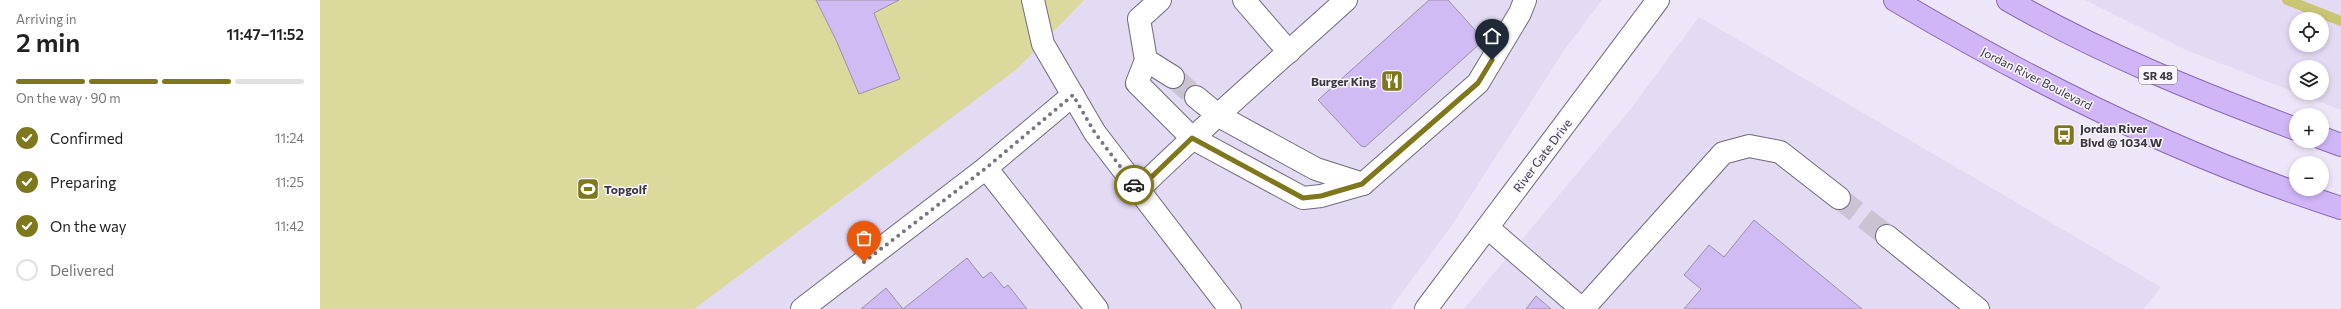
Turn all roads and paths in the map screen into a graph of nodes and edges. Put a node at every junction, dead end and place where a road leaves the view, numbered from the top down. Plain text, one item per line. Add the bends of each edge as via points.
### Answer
1 (1033, 0) edge
2 (1160, 0) edge
3 (1244, 0) edge
4 (1525, 0) edge
5 (1658, 0) edge
6 (1895, 0) edge
7 (2008, 0) edge
8 (1345, 1) edge
9 (1289, 52) junction
10 (1146, 60) junction
11 (1173, 77) tunnel mouth
12 (1073, 95) junction
13 (1196, 97) tunnel mouth
14 (1219, 116) junction
15 (2289, 126) edge
16 (1192, 138) junction
17 (2329, 141) edge
18 (2341, 145) edge
19 (986, 168) junction
20 (1362, 184) junction
21 (1138, 190) junction
22 (1839, 198) tunnel mouth
23 (2341, 208) edge
24 (1488, 228) junction
25 (1887, 236) tunnel mouth
26 (802, 309) edge
27 (1097, 309) edge
28 (1230, 309) edge
29 (1426, 309) edge
30 (1582, 309) edge
31 (1978, 309) edge

1 - 12 street via 1043,44
2 - 10 street via 1139,19
3 - 9 street
4 - 20 street via 1520,13 1478,83
5 - 24 street, River Gate Drive
6 - 23 main road, Jordan River Boulevard via 2035,79 2134,126 2234,171
7 - 15 main road, SR 48 via 2097,48 2171,81
8 - 9 street
9 - 14 street
10 - 11 street
10 - 16 street via 1137,83
12 - 19 street
12 - 21 street via 1095,133
13 - 14 street
14 - 16 street
14 - 20 street via 1316,169
16 - 20 street via 1303,198 1321,196
16 - 21 street
17 - 18 main road
19 - 26 street
19 - 27 street
21 - 28 street
22 - 30 street via 1780,152 1748,146 1723,153
24 - 29 street, River Gate Drive
24 - 30 street
25 - 31 street

